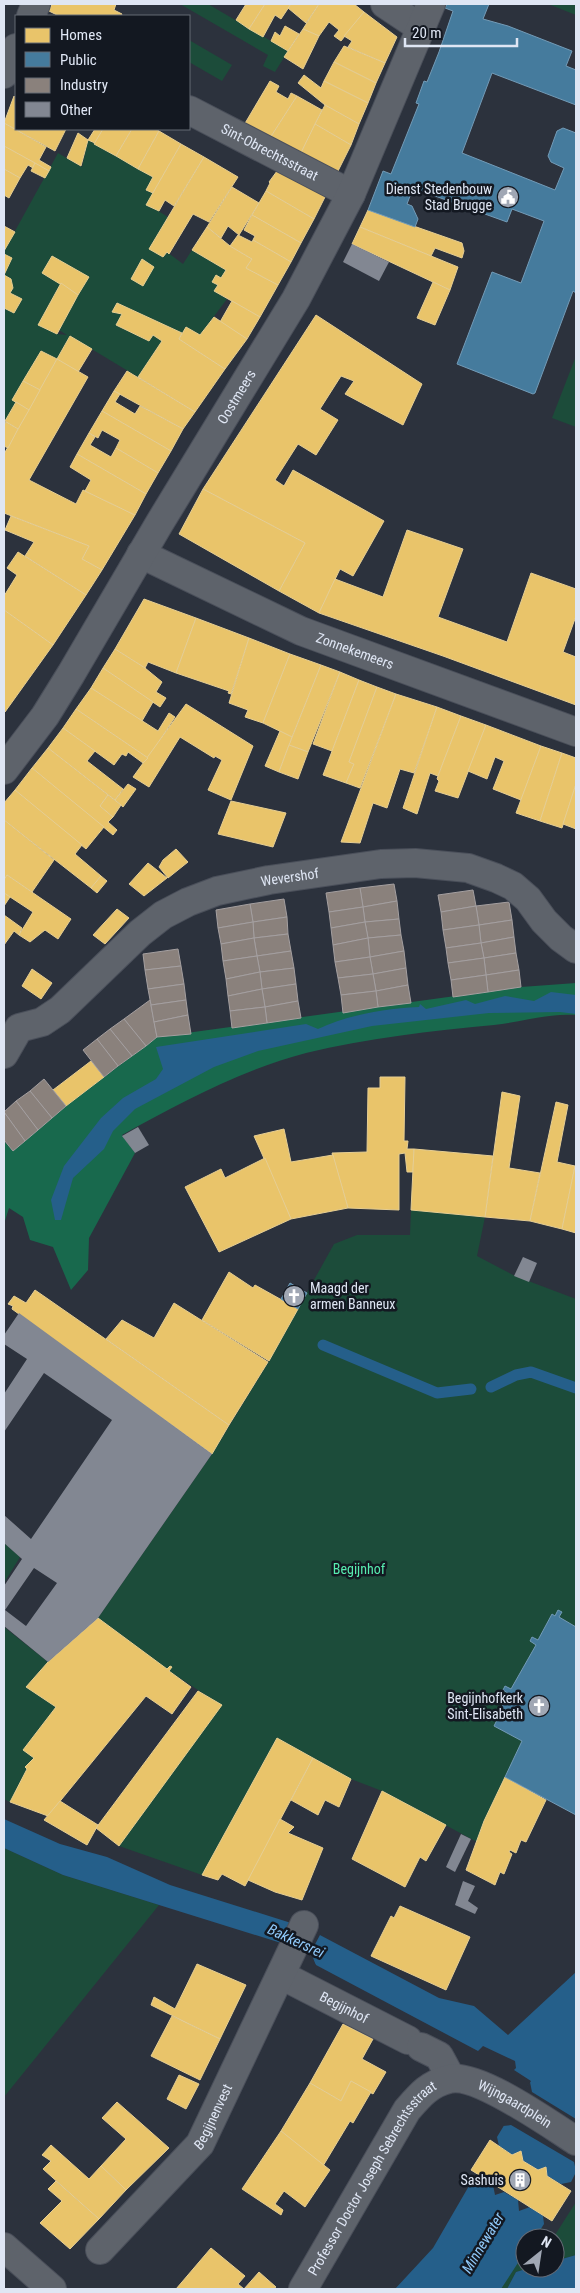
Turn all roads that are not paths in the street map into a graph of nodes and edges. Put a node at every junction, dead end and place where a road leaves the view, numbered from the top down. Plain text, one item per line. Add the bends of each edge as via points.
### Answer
1 (385, 4) edge
2 (426, 16) edge
3 (15, 50) edge
4 (4, 74) edge
5 (190, 111) edge
6 (351, 194) junction
7 (141, 554) junction
8 (576, 732) edge
9 (4, 770) edge
10 (576, 949) edge
11 (11, 1024) edge
12 (4, 1054) edge
13 (304, 1925) dead end
14 (284, 1965) junction
15 (451, 2078) junction
16 (576, 2141) edge
17 (4, 2247) edge
18 (100, 2250) dead end
19 (52, 2289) edge
20 (303, 2289) edge

1 - 2 street
2 - 6 street, Oostmeers
3 - 4 street
5 - 6 street, Sint-Obrechtsstraat
6 - 7 street, Oostmeers via 296,299
7 - 8 street, Zonnekemeers via 301,631
7 - 9 street, Oostmeers via 45,716
10 - 11 street, Wevershof via 544,921 528,899 513,886 496,878 468,868 415,863 381,864 269,880 217,891 188,902 163,915 140,933 60,1010 42,1022
11 - 12 street, Wevershof
13 - 14 street, Begijnenvest
14 - 15 street, Begijnhof via 438,2056
14 - 18 street, Begijnenvest via 200,2144
15 - 16 street, Wijngaardplein via 470,2080 517,2104
15 - 20 street, Professor Doctor Joseph Sebrechtsstraat via 425,2090 407,2110
17 - 19 street

